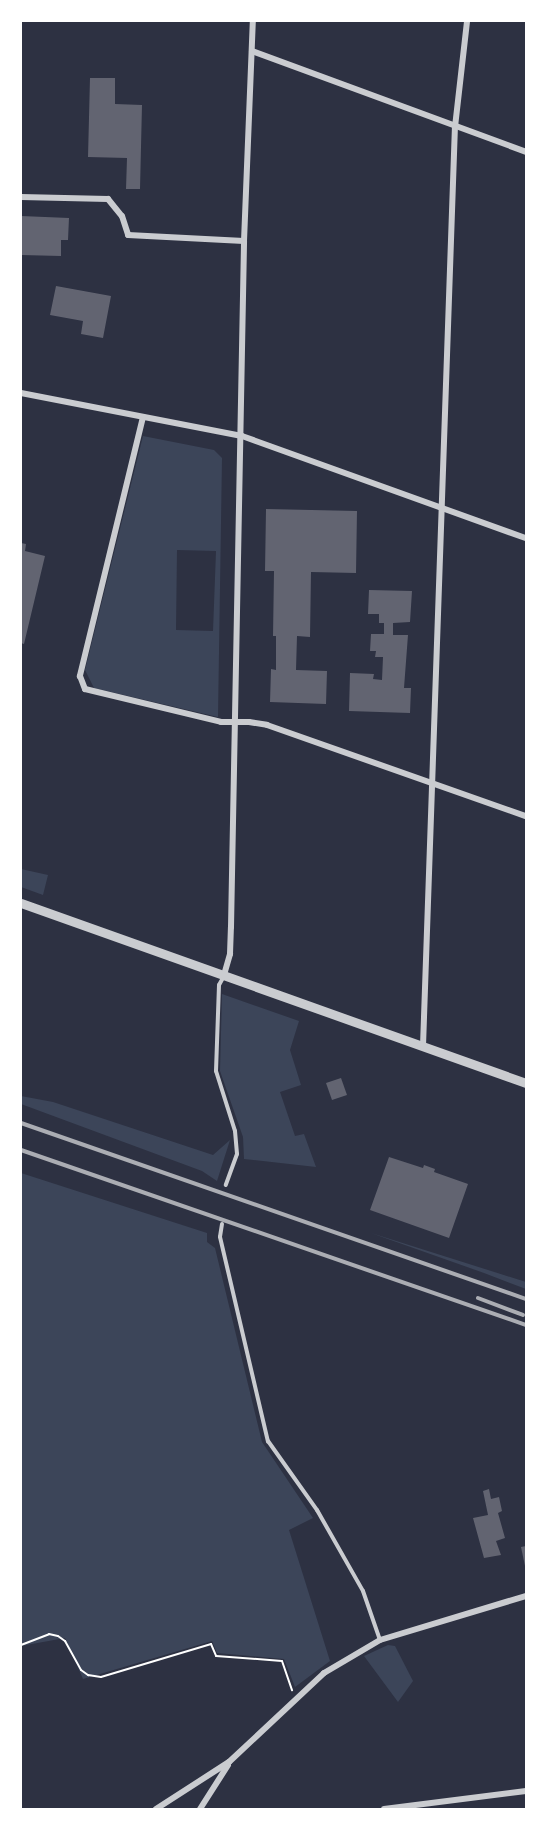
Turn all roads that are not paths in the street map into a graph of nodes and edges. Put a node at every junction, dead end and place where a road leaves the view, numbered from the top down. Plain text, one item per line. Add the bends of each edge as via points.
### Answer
1 (253, 21) edge
2 (467, 21) edge
3 (252, 51) junction
4 (454, 127) junction
5 (526, 152) edge
6 (21, 197) edge
7 (244, 241) junction
8 (21, 393) edge
9 (143, 417) junction
10 (242, 436) junction
11 (442, 508) junction
12 (526, 538) edge
13 (234, 722) junction
14 (432, 783) junction
15 (526, 816) edge
16 (21, 903) edge
17 (224, 975) junction
18 (423, 1046) junction
19 (526, 1083) edge
20 (226, 1185) dead end
21 (222, 1224) dead end
22 (526, 1596) edge
23 (380, 1640) junction
24 (230, 1762) junction
25 (526, 1791) edge
26 (156, 1809) edge
27 (200, 1809) edge
28 (384, 1809) edge

1 - 3 street
2 - 4 street
3 - 4 street
3 - 7 street
4 - 5 street
4 - 11 street
6 - 7 street via 108,199 122,216 128,235
7 - 10 street
8 - 9 street
9 - 10 street
9 - 13 street via 80,676 82,684 85,689 114,697
10 - 11 street
10 - 13 street
11 - 12 street
11 - 14 street
13 - 14 street via 267,725
13 - 17 street via 231,945
14 - 15 street
14 - 18 street
16 - 17 street
17 - 18 street
17 - 20 lane via 219,985 216,1071 235,1131 237,1154
18 - 19 street
21 - 23 lane via 220,1237 268,1441 317,1510 363,1591
22 - 23 street
23 - 24 street via 324,1673
24 - 26 street
24 - 27 street
25 - 28 street

